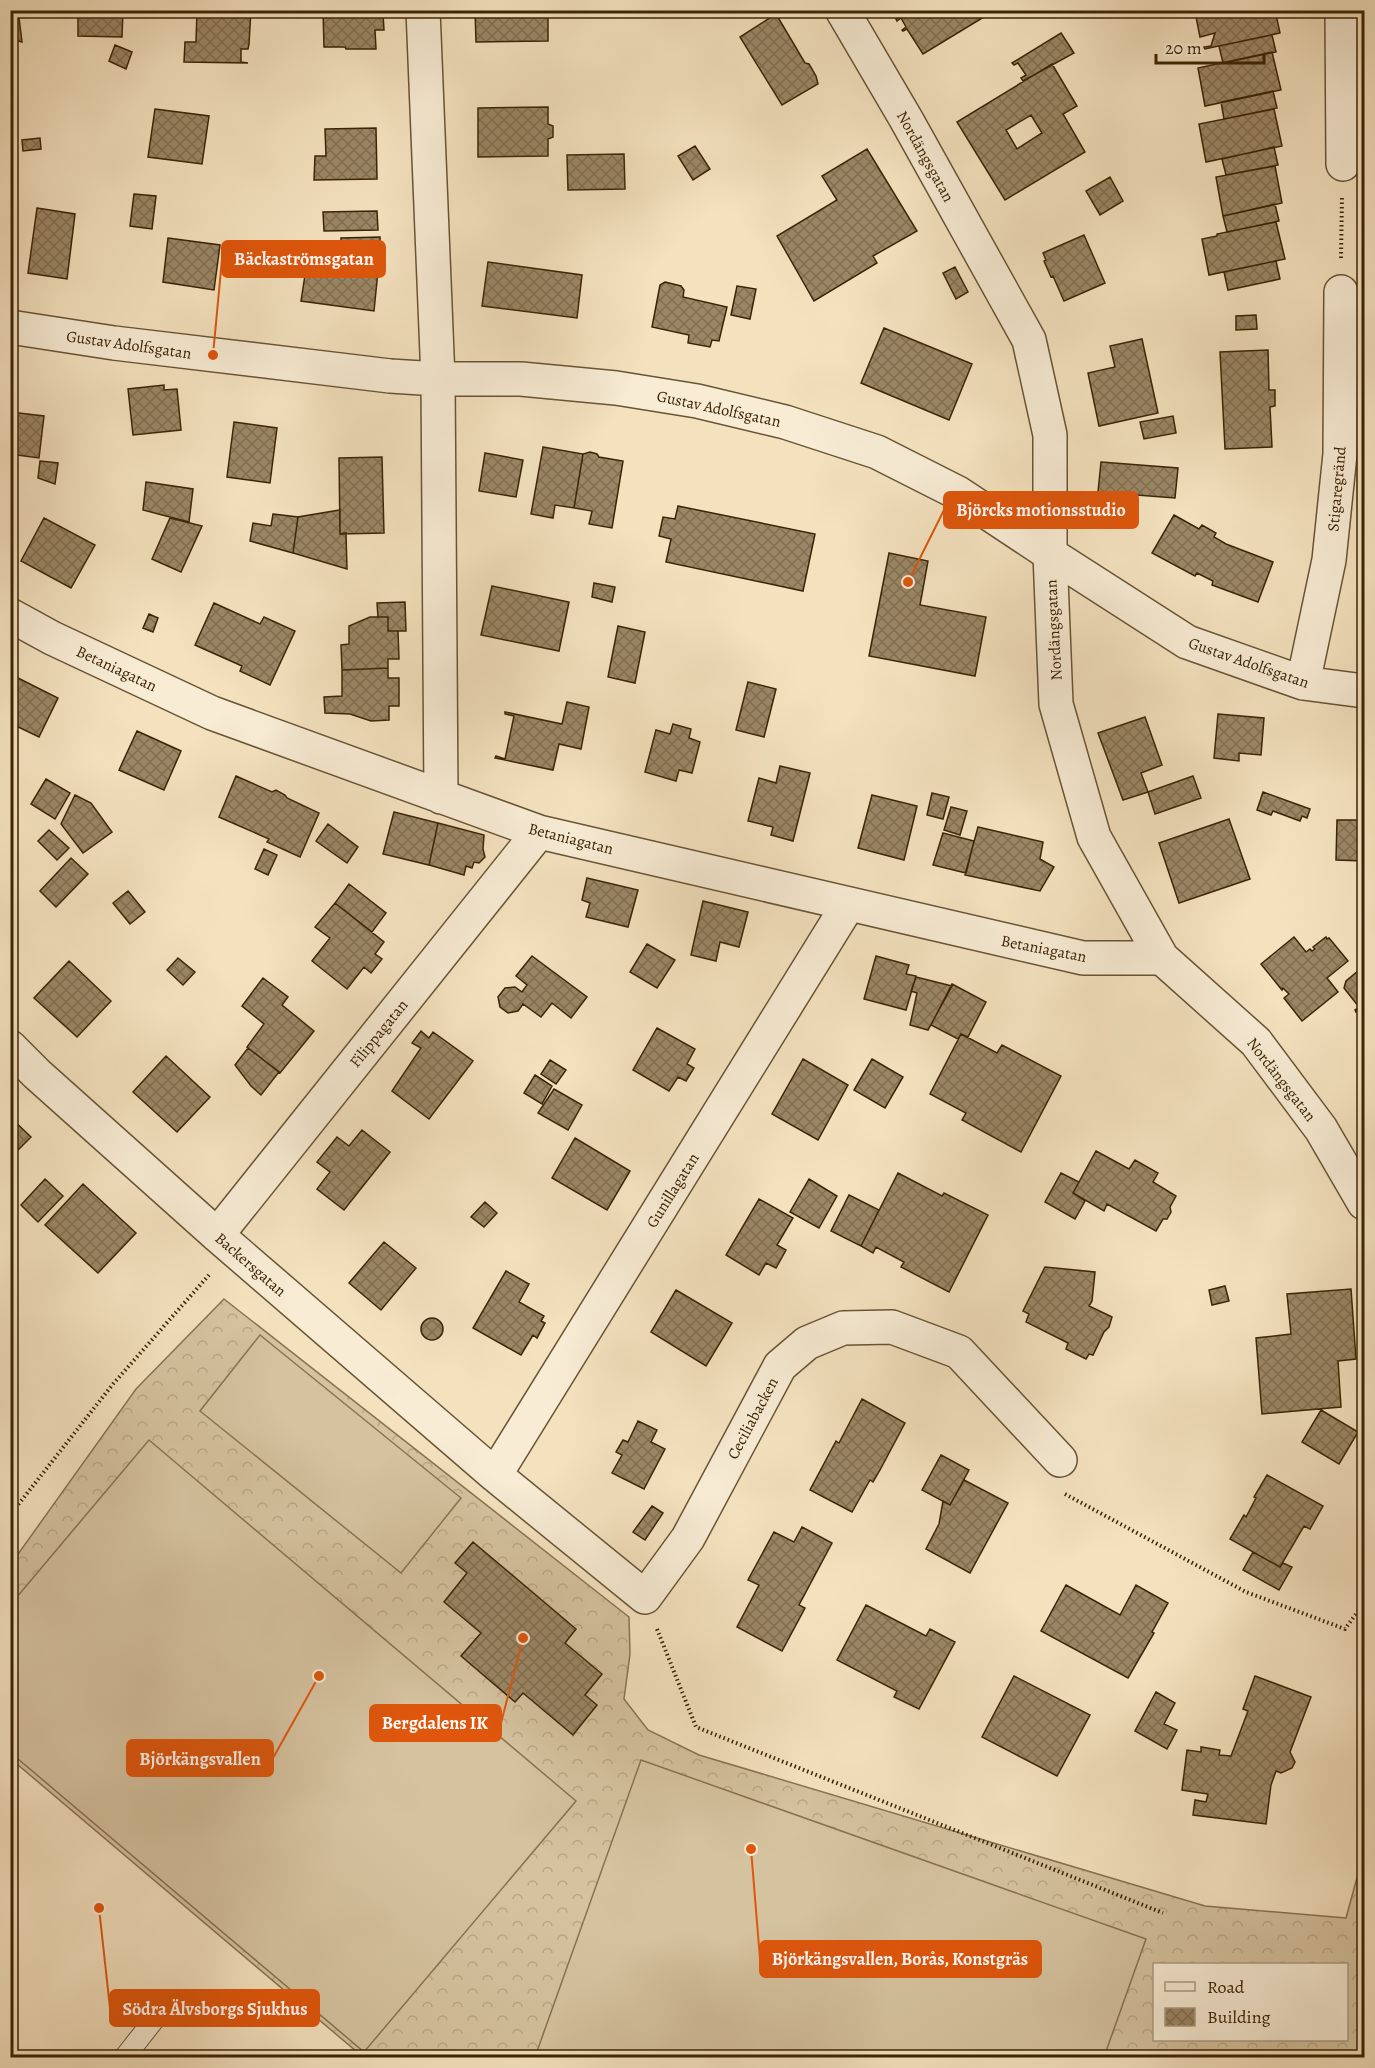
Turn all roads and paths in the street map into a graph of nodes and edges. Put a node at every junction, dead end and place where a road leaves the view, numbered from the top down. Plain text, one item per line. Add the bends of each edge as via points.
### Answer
1 (423, 10) edge
2 (842, 10) edge
3 (1342, 10) edge
4 (1343, 164) joint
5 (1341, 280) joint
6 (10, 327) edge
7 (438, 379) junction
8 (1050, 554) junction
9 (10, 615) edge
10 (1303, 683) junction
11 (1365, 691) edge
12 (441, 797) junction
13 (539, 832) junction
14 (848, 905) junction
15 (1162, 958) junction
16 (10, 1047) edge
17 (1365, 1203) edge
18 (225, 1242) junction
19 (1060, 1460) dead end
20 (495, 1475) junction
21 (1087, 1506) dead end
22 (10, 1515) edge
23 (645, 1598) junction
24 (1365, 1603) edge
25 (1163, 1913) dead end
26 (164, 2007) dead end
27 (124, 2058) edge

1 - 7 street
2 - 8 street, Nordängsgatan via 1029,340 1050,435
3 - 4 street
4 - 5 path
5 - 10 street, Stigaregränd via 1338,477 1329,560
6 - 7 street, Gustav Adolfsgatan via 213,355
7 - 8 street, Gustav Adolfsgatan via 521,380 616,388 697,401 785,422 877,452 938,482
7 - 12 street
8 - 10 street, Gustav Adolfsgatan via 1187,642
8 - 15 street, Nordängsgatan via 1056,704 1094,837
9 - 12 street, Betaniagatan via 212,713
10 - 11 street, Gustav Adolfsgatan
12 - 13 street, Betaniagatan
13 - 14 street, Betaniagatan
13 - 18 street, Filippagatan
14 - 15 street, Betaniagatan via 1083,958
14 - 20 street, Gunillagatan
15 - 17 street, Nordängsgatan via 1256,1042 1321,1128
16 - 18 street, Backersgatan
18 - 20 street, Backersgatan
18 - 22 path
19 - 23 street, Ceciliabacken via 959,1352 892,1327 843,1328 807,1343 780,1366 688,1538
20 - 23 street
21 - 24 path via 1246,1592 1345,1629
23 - 25 path via 696,1727
26 - 27 lane

